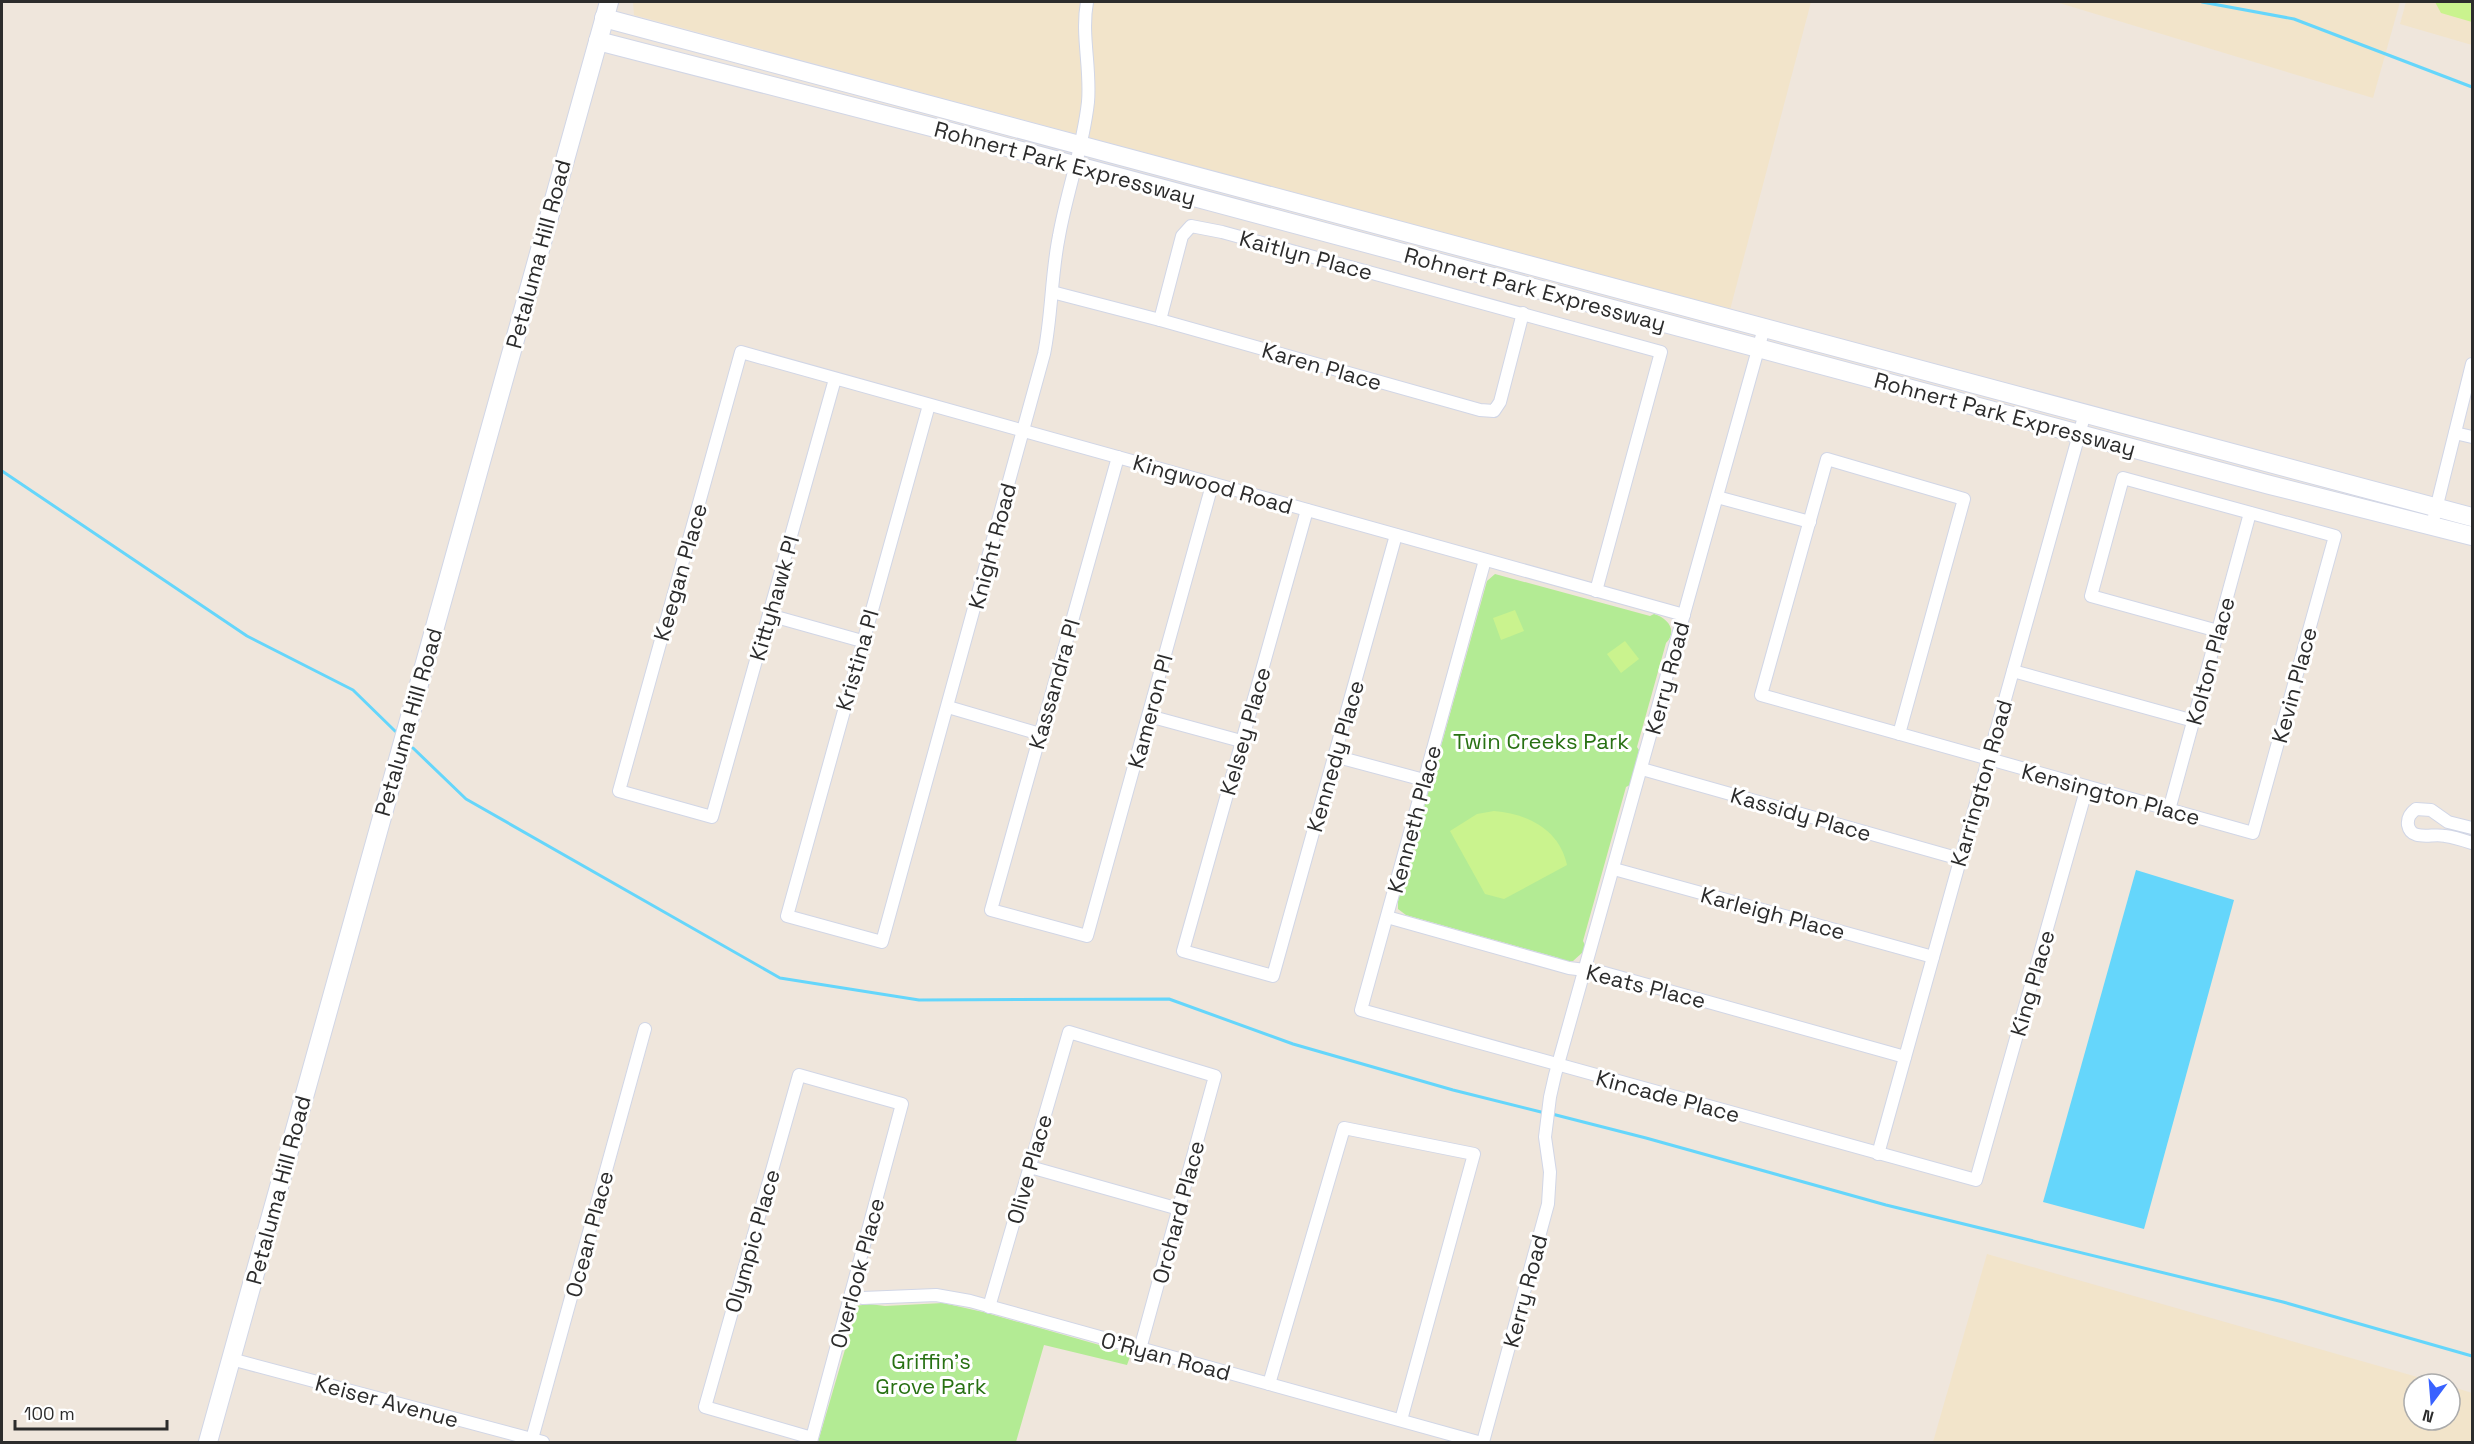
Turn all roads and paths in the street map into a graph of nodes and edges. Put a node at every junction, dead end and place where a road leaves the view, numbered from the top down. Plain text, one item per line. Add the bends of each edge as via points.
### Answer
1 (1087, 2) edge
2 (606, 10) edge
3 (598, 41) junction
4 (1081, 146) junction
5 (1076, 166) junction
6 (1052, 292) junction
7 (1523, 314) junction
8 (1160, 320) junction
9 (1764, 328) junction
10 (1759, 348) junction
11 (741, 352) joint
12 (2472, 364) edge
13 (835, 379) junction
14 (929, 405) junction
15 (2085, 413) junction
16 (1024, 431) junction
17 (2455, 433) junction
18 (2079, 434) junction
19 (2472, 437) edge
20 (1118, 457) junction
21 (1212, 485) junction
22 (1717, 497) junction
23 (1307, 510) junction
24 (2435, 512) junction
25 (2250, 513) junction
26 (2472, 517) edge
27 (1810, 522) junction
28 (1396, 536) junction
29 (2472, 536) edge
30 (1485, 560) junction
31 (1596, 591) junction
32 (769, 615) junction
33 (1684, 615) junction
34 (2218, 631) junction
35 (862, 641) junction
36 (2013, 671) junction
37 (948, 708) junction
38 (1149, 716) junction
39 (2194, 721) junction
40 (1040, 734) junction
41 (1899, 734) junction
42 (1241, 741) junction
43 (1334, 756) junction
44 (1988, 760) junction
45 (1642, 769) junction
46 (1424, 780) junction
47 (2087, 787) junction
48 (2169, 810) junction
49 (712, 818) joint
50 (2472, 828) edge
51 (2253, 833) joint
52 (2472, 843) edge
53 (1960, 859) junction
54 (1614, 869) junction
55 (990, 910) joint
56 (1387, 917) junction
57 (882, 942) joint
58 (1933, 957) junction
59 (1585, 969) junction
60 (1273, 976) joint
61 (1361, 1010) joint
62 (645, 1029) dead end
63 (1069, 1032) joint
64 (1905, 1057) junction
65 (1558, 1065) junction
66 (799, 1075) joint
67 (1878, 1154) junction
68 (1030, 1167) junction
69 (1976, 1180) joint
70 (1179, 1209) junction
71 (851, 1294) junction
72 (989, 1307) junction
73 (1140, 1349) junction
74 (231, 1359) junction
75 (1269, 1384) junction
76 (1401, 1420) junction
77 (812, 1440) edge
78 (538, 1441) edge
79 (208, 1443) edge
80 (1478, 1443) edge
81 (1483, 1443) edge

1 - 4 street, Knight Road via 1089,84
2 - 3 main road, Petaluma Hill Road
2 - 4 main road, Rohnert Park Expressway
3 - 5 main road, Rohnert Park Expressway
3 - 74 main road, Petaluma Hill Road
4 - 5 street, Knight Road
4 - 9 main road, Rohnert Park Expressway
5 - 6 street, Knight Road via 1059,236
5 - 10 main road, Rohnert Park Expressway
6 - 8 street, Karen Place
6 - 16 street, Knight Road via 1047,335
7 - 8 street, Kaitlyn Place via 1191,226 1182,236
7 - 8 street, Karen Place via 1500,402 1494,411
7 - 31 street, Kaitlyn Place via 1661,352
9 - 10 street, Kerry Road
9 - 15 main road, Rohnert Park Expressway
10 - 18 main road, Rohnert Park Expressway
10 - 22 street, Kerry Road
11 - 13 street, Kingwood Road
11 - 49 street, Keegan Place via 619,791
12 - 17 street
13 - 14 street, Kingwood Road
13 - 32 street, Kittyhawk Pl
14 - 16 street, Kingwood Road
14 - 35 street, Kristina Pl
15 - 18 street, Karrington Road
15 - 24 main road, Rohnert Park Expressway
16 - 20 street, Kingwood Road
16 - 37 street, Knight Road
17 - 19 street
17 - 24 street
18 - 29 main road, Rohnert Park Expressway
18 - 36 street, Karrington Road
20 - 21 street, Kingwood Road
20 - 40 street, Kassandra Pl
21 - 23 street, Kingwood Road
21 - 38 street, Kameron Pl
22 - 27 street
22 - 33 street, Kerry Road
23 - 28 street, Kingwood Road
23 - 42 street, Kelsey Place
24 - 26 main road, Rohnert Park Expressway
25 - 34 street, Kolton Place
25 - 34 street via 2123,478 2091,596
25 - 51 street, Kevin Place via 2335,536
27 - 41 street, Kensington Place via 1761,695
27 - 41 street via 1827,459 1964,499
28 - 30 street, Kingwood Road
28 - 43 street, Kennedy Place
30 - 31 street, Kingwood Road
30 - 46 street, Kenneth Place
31 - 33 street, Kingwood Road
32 - 35 street
32 - 49 street, Kittyhawk Pl
33 - 45 street, Kerry Road
34 - 39 street, Kolton Place
35 - 57 street, Kristina Pl via 787,916
36 - 39 street
36 - 44 street, Karrington Road
37 - 40 street
37 - 57 street, Knight Road
38 - 42 street
38 - 55 street, Kameron Pl via 1087,936
39 - 48 street, Kolton Place
40 - 55 street, Kassandra Pl
41 - 44 street, Kensington Place
42 - 60 street, Kelsey Place via 1183,951
43 - 46 street
43 - 60 street, Kennedy Place
44 - 47 street, Kensington Place
44 - 53 street, Karrington Road
45 - 53 street, Kassidy Place
45 - 54 street, Kerry Road
46 - 56 street, Kenneth Place
47 - 48 street, Kensington Place
47 - 69 street, King Place
48 - 51 street, Kensington Place
50 - 52 street via 2448,822 2425,808 2416,809 2408,818 2412,833 2419,836 2441,835
53 - 58 street, Karrington Road
54 - 58 street, Karleigh Place
54 - 59 street, Kerry Road
56 - 59 street, Keats Place via 1569,968
56 - 61 street, Kenneth Place
58 - 64 street, Karrington Road
59 - 64 street, Keats Place
59 - 65 street, Kerry Road
61 - 65 street, Kincade Place
62 - 78 street, Ocean Place
63 - 68 street, Olive Place
63 - 70 street, Orchard Place via 1215,1076
64 - 67 street, Karrington Road
65 - 67 street, Kincade Place
65 - 81 street, Kerry Road via 1545,1137 1550,1172 1548,1204
66 - 71 street, Overlook Place via 902,1104
66 - 77 street, Olympic Place via 705,1407
67 - 69 street, Kincade Place
68 - 70 street
68 - 72 street, Olive Place
70 - 73 street, Orchard Place
71 - 72 street, O'Ryan Road via 863,1298 936,1295
71 - 77 street, Overlook Place
72 - 73 street, O'Ryan Road
73 - 75 street, O'Ryan Road
74 - 78 street, Keiser Avenue
74 - 79 main road, Petaluma Hill Road
75 - 76 street, O'Ryan Road
75 - 76 street via 1344,1128 1474,1154
76 - 80 street, O'Ryan Road

